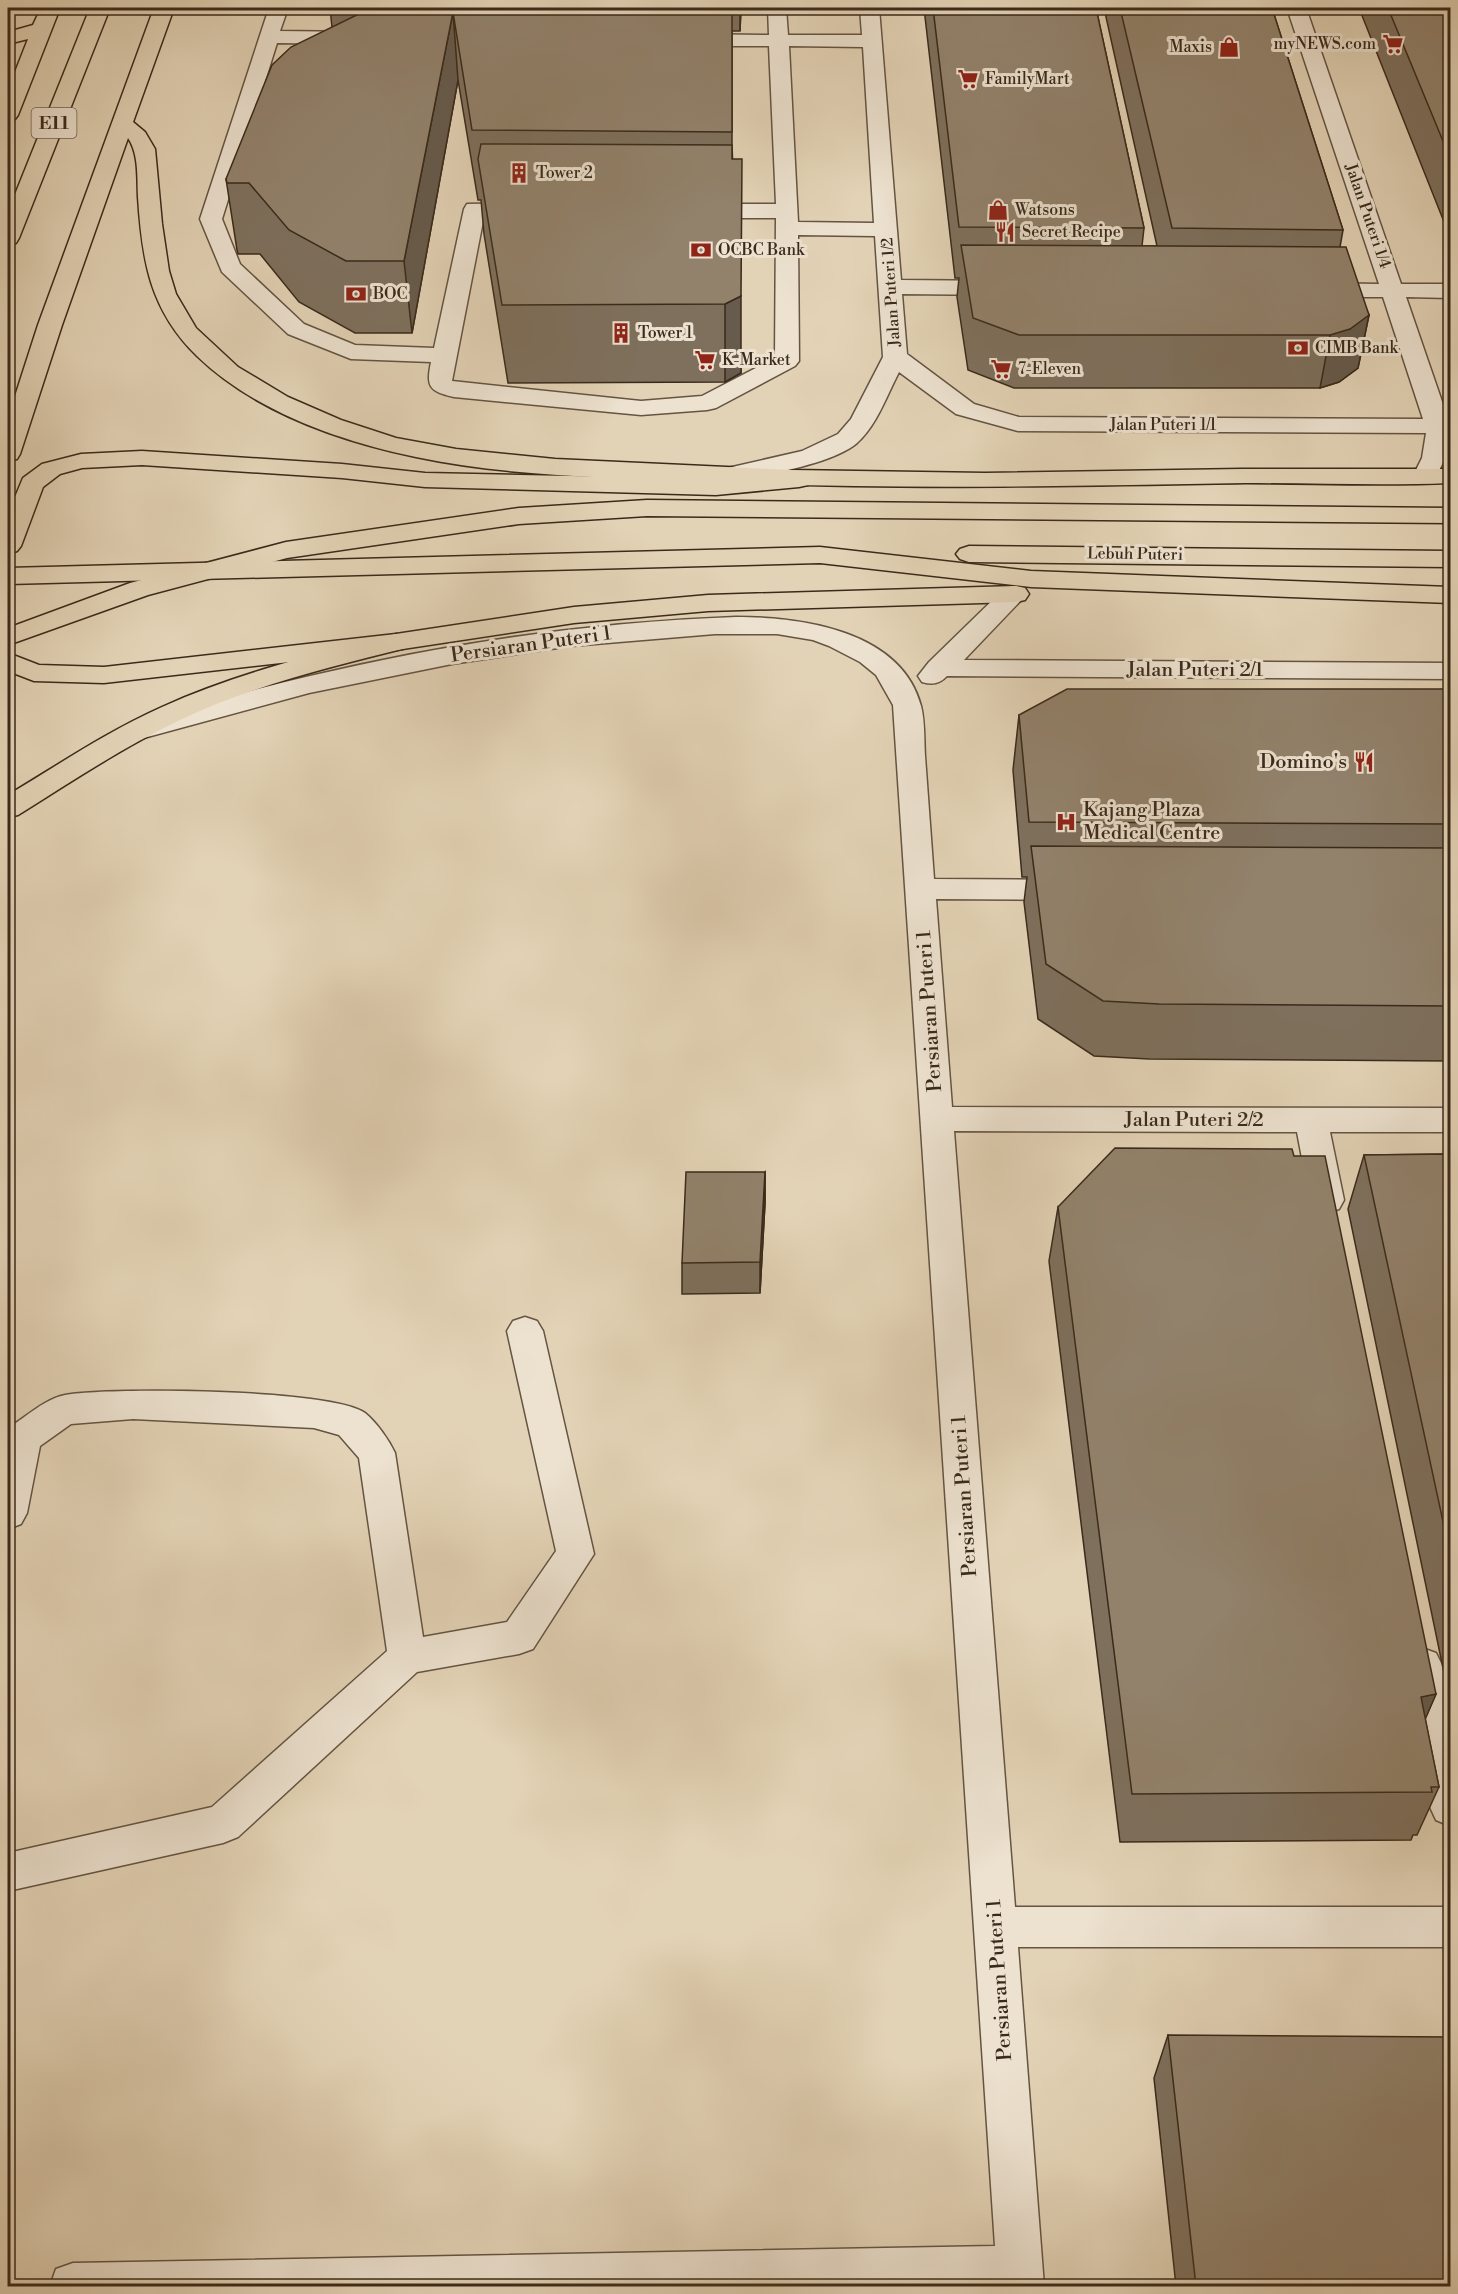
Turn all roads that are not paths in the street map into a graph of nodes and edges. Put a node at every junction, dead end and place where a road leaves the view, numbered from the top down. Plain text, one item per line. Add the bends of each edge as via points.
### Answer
1 (50, 8) edge
2 (100, 8) edge
3 (164, 8) edge
4 (278, 8) edge
5 (777, 8) edge
6 (870, 8) edge
7 (1298, 8) edge
8 (42, 28) junction
9 (269, 37) junction
10 (8, 38) edge
11 (376, 38) edge
12 (672, 40) edge
13 (779, 41) junction
14 (872, 41) junction
15 (8, 115) edge
16 (121, 124) junction
17 (545, 210) edge
18 (672, 210) edge
19 (788, 220) junction
20 (886, 230) junction
21 (8, 238) edge
22 (890, 287) junction
23 (1022, 288) edge
24 (1290, 290) edge
25 (1393, 291) junction
26 (1450, 291) edge
27 (444, 355) junction
28 (896, 357) junction
29 (1444, 426) edge
30 (8, 454) edge
31 (728, 475) junction
32 (1425, 476) junction
33 (1450, 476) edge
34 (799, 480) junction
35 (1450, 516) edge
36 (8, 546) edge
37 (820, 555) junction
38 (1450, 558) edge
39 (8, 576) edge
40 (1209, 587) junction
41 (1014, 594) junction
42 (1450, 595) edge
43 (8, 637) edge
44 (396, 642) junction
45 (8, 662) edge
46 (939, 668) junction
47 (1450, 671) edge
48 (907, 705) junction
49 (134, 732) junction
50 (8, 808) edge
51 (921, 889) junction
52 (1098, 890) edge
53 (938, 1119) junction
54 (1311, 1120) junction
55 (1450, 1120) edge
56 (1335, 1236) edge
57 (525, 1331) dead end
58 (8, 1513) edge
59 (1415, 1632) edge
60 (407, 1657) junction
61 (1450, 1807) edge
62 (8, 1872) edge
63 (996, 1927) junction
64 (1450, 1927) edge
65 (1021, 2278) edge
66 (429, 2283) edge
67 (209, 2285) edge
68 (73, 2286) edge

1 - 8 main road, E11
2 - 21 main road, E11
3 - 16 main road
4 - 9 street
5 - 13 street
6 - 14 street, Jalan Puteri 1/2
7 - 25 street, Jalan Puteri 1/4
8 - 10 main road
8 - 15 main road, E11
9 - 11 street
9 - 27 street via 211,219 230,267 296,329 351,352
12 - 13 street
13 - 14 street
13 - 19 street
14 - 20 street, Jalan Puteri 1/2
16 - 30 main road
16 - 31 main road via 136,132 146,155 155,255 164,293 185,330 218,364 257,389 313,417 389,444 453,456 570,469
17 - 27 street via 475,209
18 - 19 street
19 - 20 street
19 - 27 street via 787,360 707,403 641,408 454,390 439,381
20 - 22 street, Jalan Puteri 1/2
22 - 23 street
22 - 28 street, Jalan Puteri 1/2
24 - 25 street
25 - 26 street
25 - 29 street, Jalan Puteri 1/4
28 - 29 street, Jalan Puteri 1/1 via 965,409 1018,424
28 - 31 street, Jalan Puteri 1/2 via 862,422 847,440 810,457
29 - 32 street via 1435,462
31 - 34 main road
32 - 33 main road
32 - 34 main road
34 - 36 main road via 716,487 425,480 142,458 81,461 51,469 32,483
35 - 43 main road via 658,508 519,516 286,550 139,590
37 - 38 main road, Lebuh Puteri via 1075,553
37 - 39 main road
37 - 40 main road via 1031,579
40 - 41 main road
40 - 42 main road
41 - 44 main road via 708,603 574,615
41 - 46 street
44 - 45 main road via 104,675 34,674
44 - 49 main road via 273,674 195,703
46 - 47 street, Jalan Puteri 2/1
46 - 48 street
48 - 49 street, Persiaran Puteri 1 via 882,665 852,647 780,625 743,623 580,636 447,656 331,680
48 - 51 street, Persiaran Puteri 1
49 - 50 main road
51 - 52 street
51 - 53 street, Persiaran Puteri 1
53 - 54 street, Jalan Puteri 2/2
53 - 63 street, Persiaran Puteri 1
54 - 55 street, Jalan Puteri 2/2
54 - 56 street
57 - 60 street via 575,1554 519,1637
58 - 60 street via 22,1438 64,1410 144,1405 314,1413 351,1423 377,1452
59 - 61 street
60 - 62 street via 223,1824
63 - 64 street
63 - 65 street, Persiaran Puteri 1
65 - 66 street
66 - 67 street
67 - 68 street

